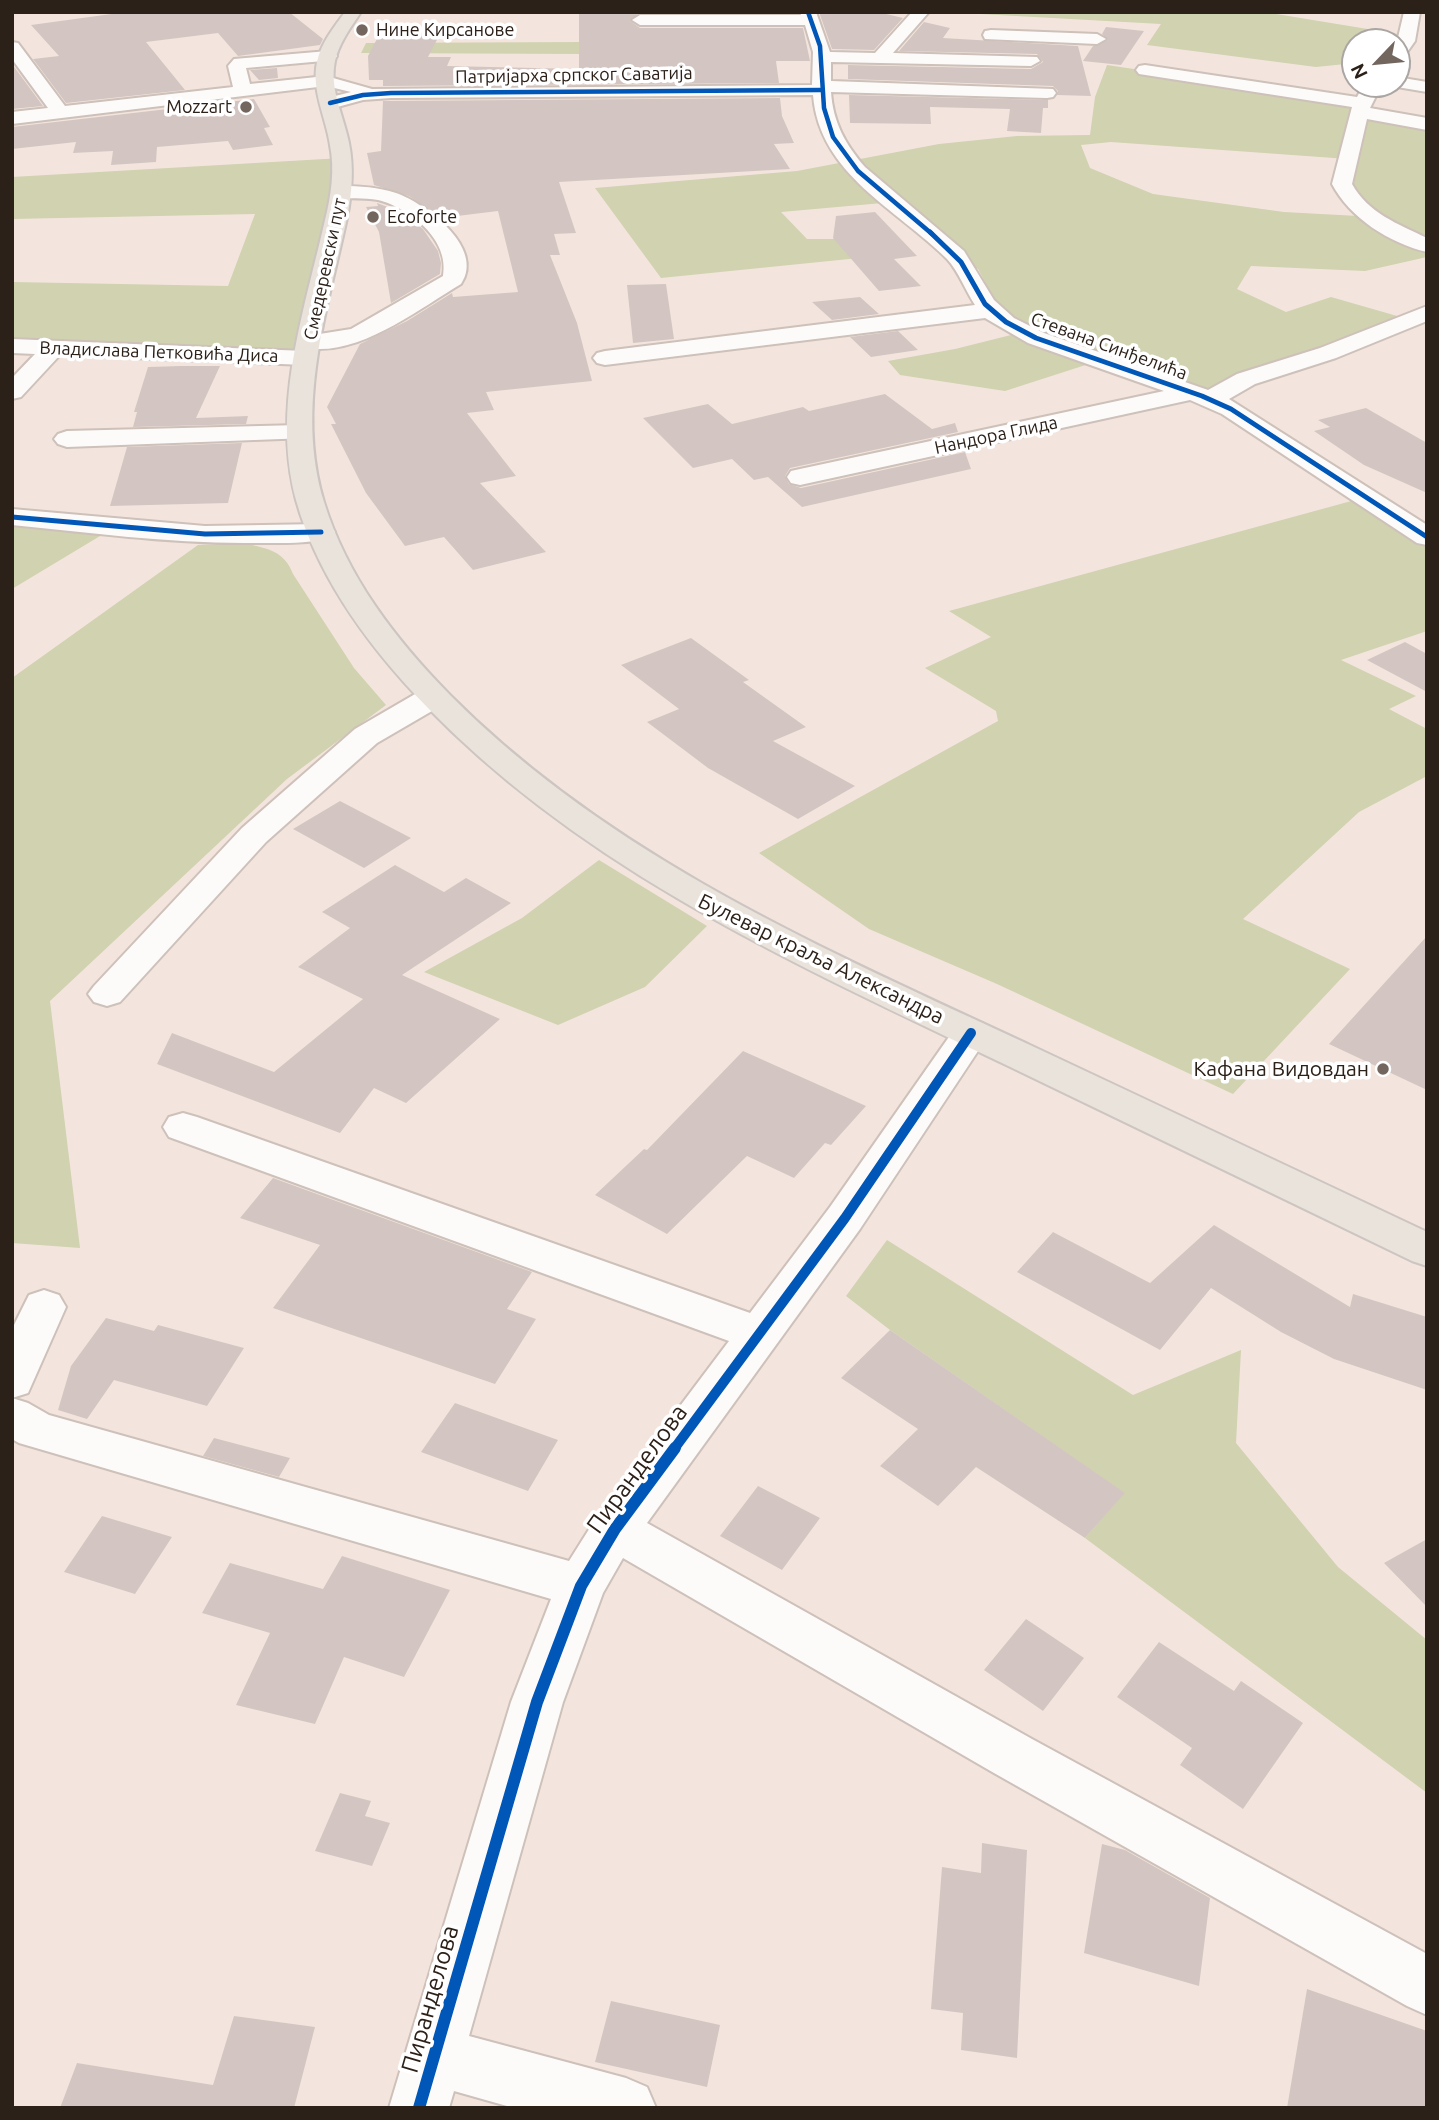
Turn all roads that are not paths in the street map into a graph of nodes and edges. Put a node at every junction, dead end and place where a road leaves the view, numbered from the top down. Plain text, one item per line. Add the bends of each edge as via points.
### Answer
1 (353, 12) edge
2 (920, 12) edge
3 (809, 16) edge
4 (640, 20) dead end
5 (906, 31) junction
6 (931, 32) dead end
7 (971, 34) dead end
8 (1097, 39) dead end
9 (12, 47) edge
10 (328, 56) junction
11 (881, 56) junction
12 (822, 57) junction
13 (1031, 61) dead end
14 (1146, 70) dead end
15 (21, 71) edge
16 (326, 81) junction
17 (820, 88) junction
18 (243, 92) junction
19 (999, 92) junction
20 (375, 93) junction
21 (1047, 93) dead end
22 (1366, 98) edge
23 (330, 103) junction
24 (1361, 108) junction
25 (61, 113) junction
26 (998, 114) dead end
27 (12, 118) edge
28 (1427, 124) edge
29 (342, 192) junction
30 (1427, 246) edge
31 (991, 310) junction
32 (1427, 313) edge
33 (12, 346) edge
34 (54, 348) junction
35 (307, 350) junction
36 (605, 358) dead end
37 (12, 392) edge
38 (1201, 396) junction
39 (299, 433) junction
40 (67, 439) dead end
41 (800, 477) dead end
42 (12, 517) edge
43 (321, 532) junction
44 (1427, 537) edge
45 (433, 697) junction
46 (107, 994) dead end
47 (971, 1033) junction
48 (183, 1127) dead end
49 (1427, 1251) edge
50 (44, 1307) dead end
51 (759, 1334) junction
52 (12, 1380) edge
53 (12, 1416) edge
54 (615, 1528) junction
55 (581, 1586) junction
56 (1427, 1986) edge
57 (426, 2082) edge
58 (626, 2108) edge

1 - 10 main road, Смедеревски пут
2 - 5 street
3 - 4 street
3 - 12 street, Стевана Синђелића
5 - 6 street
5 - 11 street
7 - 8 street
9 - 15 street
10 - 16 main road, Смедеревски пут
10 - 18 street via 240,63
11 - 12 street
11 - 13 street
12 - 17 street, Стевана Синђелића
14 - 24 street
15 - 25 street
16 - 18 street
16 - 20 street, Патријарха српског Саватија
16 - 23 main road, Смедеревски пут
17 - 19 street, Патријарха српског Саватија
17 - 20 street, Патријарха српског Саватија
17 - 31 street, Стевана Синђелића via 830,131 848,159 959,259
18 - 25 street
19 - 21 street, Патријарха српског Саватија
19 - 26 street
20 - 23 street, Патријарха српског Саватија
22 - 24 street
23 - 29 main road, Смедеревски пут via 342,158
24 - 28 street
24 - 30 street via 1342,176 1345,192 1363,212
25 - 27 street
29 - 35 main road, Смедеревски пут
29 - 35 street, Владислава Петковића Диса via 385,196 427,220 455,256 453,279 359,334
31 - 36 street
31 - 38 street, Стевана Синђелића via 1036,338
32 - 38 street, Нандора Глида
33 - 34 street, Владислава Петковића Диса
34 - 35 street, Владислава Петковића Диса
34 - 37 street
35 - 39 main road, Смедеревски пут
38 - 41 street, Нандора Глида
38 - 44 street, Стевана Синђелића via 1252,422
39 - 40 street
39 - 43 main road, Смедеревски пут via 303,472
42 - 43 street via 245,535
43 - 45 main road, Булевар краља Александра via 361,608
45 - 46 street via 366,736 254,835
45 - 47 main road, Булевар краља Александра via 513,772 667,881 779,941
47 - 49 main road, Булевар краља Александра
47 - 51 street, Пиранделова via 845,1218
48 - 51 street
50 - 52 street
51 - 54 street, Пиранделова
53 - 55 street via 35,1430
54 - 55 street, Пиранделова
54 - 56 street
55 - 57 street, Пиранделова via 537,1702
57 - 58 street

